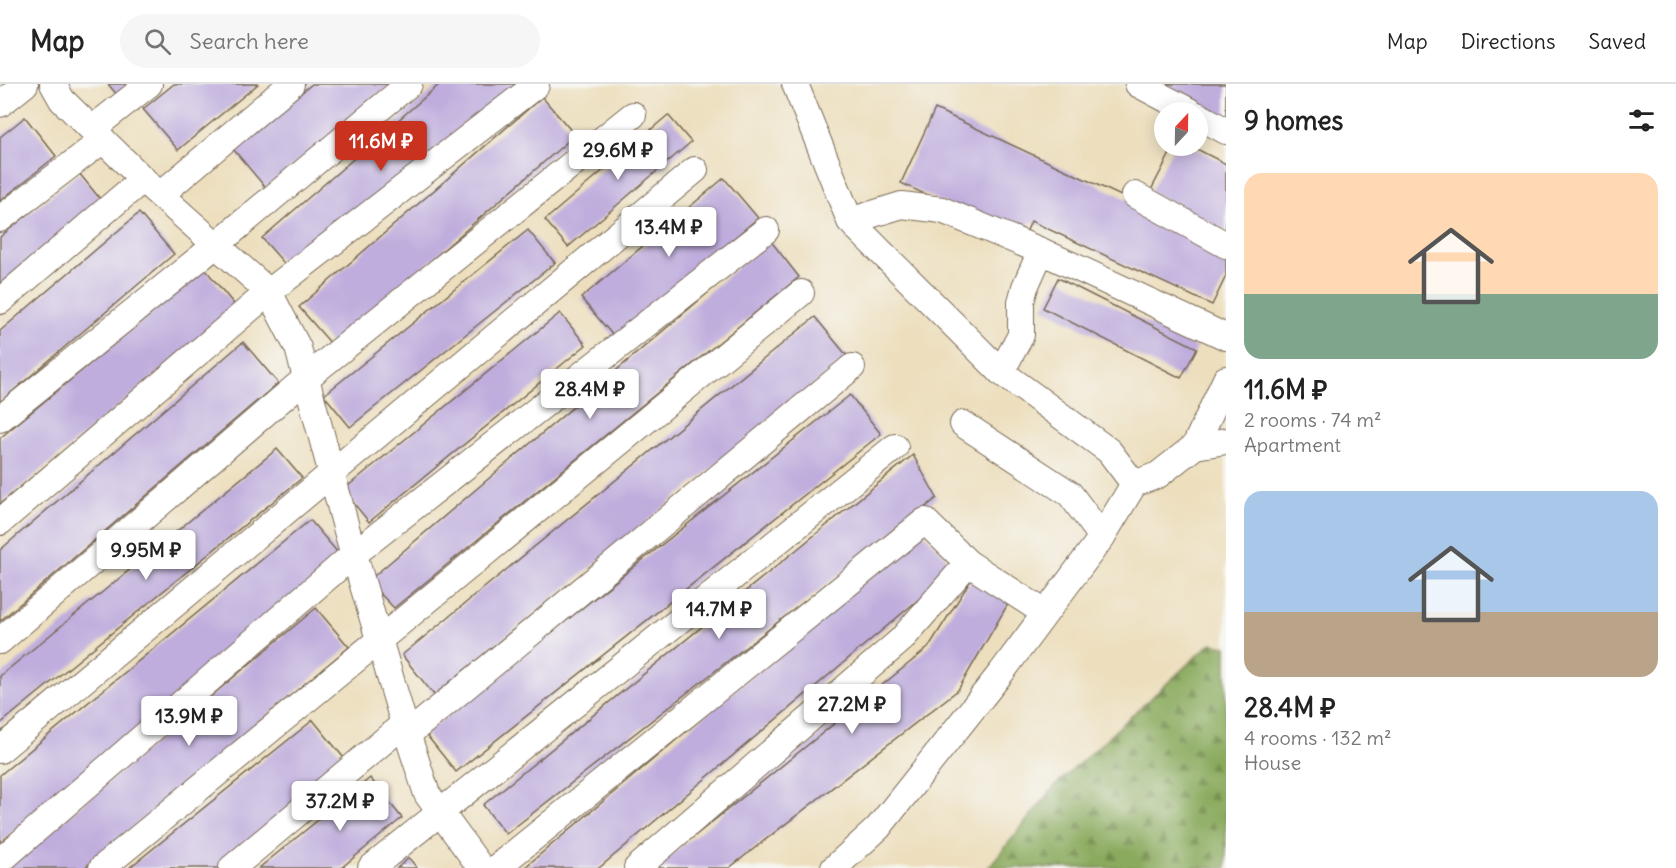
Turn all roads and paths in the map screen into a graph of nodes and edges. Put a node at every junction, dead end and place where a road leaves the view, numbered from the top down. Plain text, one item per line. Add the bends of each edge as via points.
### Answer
1 (25, 84) edge
2 (52, 84) edge
3 (148, 84) edge
4 (291, 84) edge
5 (409, 84) edge
6 (795, 84) edge
7 (1138, 84) edge
8 (536, 85) edge
9 (1172, 102) edge
10 (0, 104) edge
11 (633, 115) dead end
12 (1208, 122) edge
13 (1226, 131) edge
14 (97, 135) junction
15 (695, 170) dead end
16 (152, 187) junction
17 (1135, 195) dead end
18 (0, 219) edge
19 (850, 221) junction
20 (766, 230) dead end
21 (216, 245) junction
22 (1226, 245) edge
23 (1041, 251) junction
24 (270, 292) junction
25 (801, 293) dead end
26 (0, 301) edge
27 (1226, 337) edge
28 (852, 367) dead end
29 (1001, 372) junction
30 (306, 378) junction
31 (1226, 379) edge
32 (0, 419) edge
33 (963, 424) dead end
34 (1226, 441) edge
35 (894, 447) dead end
36 (1195, 447) junction
37 (332, 474) junction
38 (1134, 484) junction
39 (0, 522) edge
40 (1102, 537) junction
41 (354, 554) junction
42 (968, 563) junction
43 (1045, 613) junction
44 (379, 640) junction
45 (0, 641) edge
46 (406, 729) junction
47 (0, 750) edge
48 (440, 812) junction
49 (0, 861) edge
50 (102, 868) edge
51 (232, 868) edge
52 (371, 868) edge
53 (481, 868) edge
54 (496, 868) edge
55 (637, 868) edge
56 (834, 868) edge

1 - 10 street
2 - 14 street via 62,100
3 - 14 street
4 - 16 street
5 - 21 street
6 - 19 street
7 - 9 street
8 - 24 street
11 - 30 street
12 - 13 street
14 - 16 street
14 - 18 street
15 - 37 street
16 - 21 street
16 - 26 street
17 - 22 street
19 - 23 street via 902,205 942,210
19 - 29 street
20 - 41 street
21 - 24 street
21 - 32 street
23 - 27 street
23 - 29 street via 1021,302 1021,335
24 - 30 street via 298,348
24 - 39 street
25 - 44 street
28 - 46 street
29 - 38 street via 1109,451
30 - 37 street
30 - 45 street
31 - 36 street
33 - 40 street via 1070,494
34 - 36 street
35 - 48 street
36 - 38 street via 1158,474
37 - 41 street
37 - 47 street
38 - 40 street
40 - 43 street
41 - 44 street
41 - 49 street
42 - 43 street
42 - 54 street via 925,520
42 - 55 street via 901,640
43 - 56 street via 878,828
44 - 46 street
44 - 50 street
46 - 48 street via 427,794
46 - 51 street
48 - 52 street
48 - 53 street

